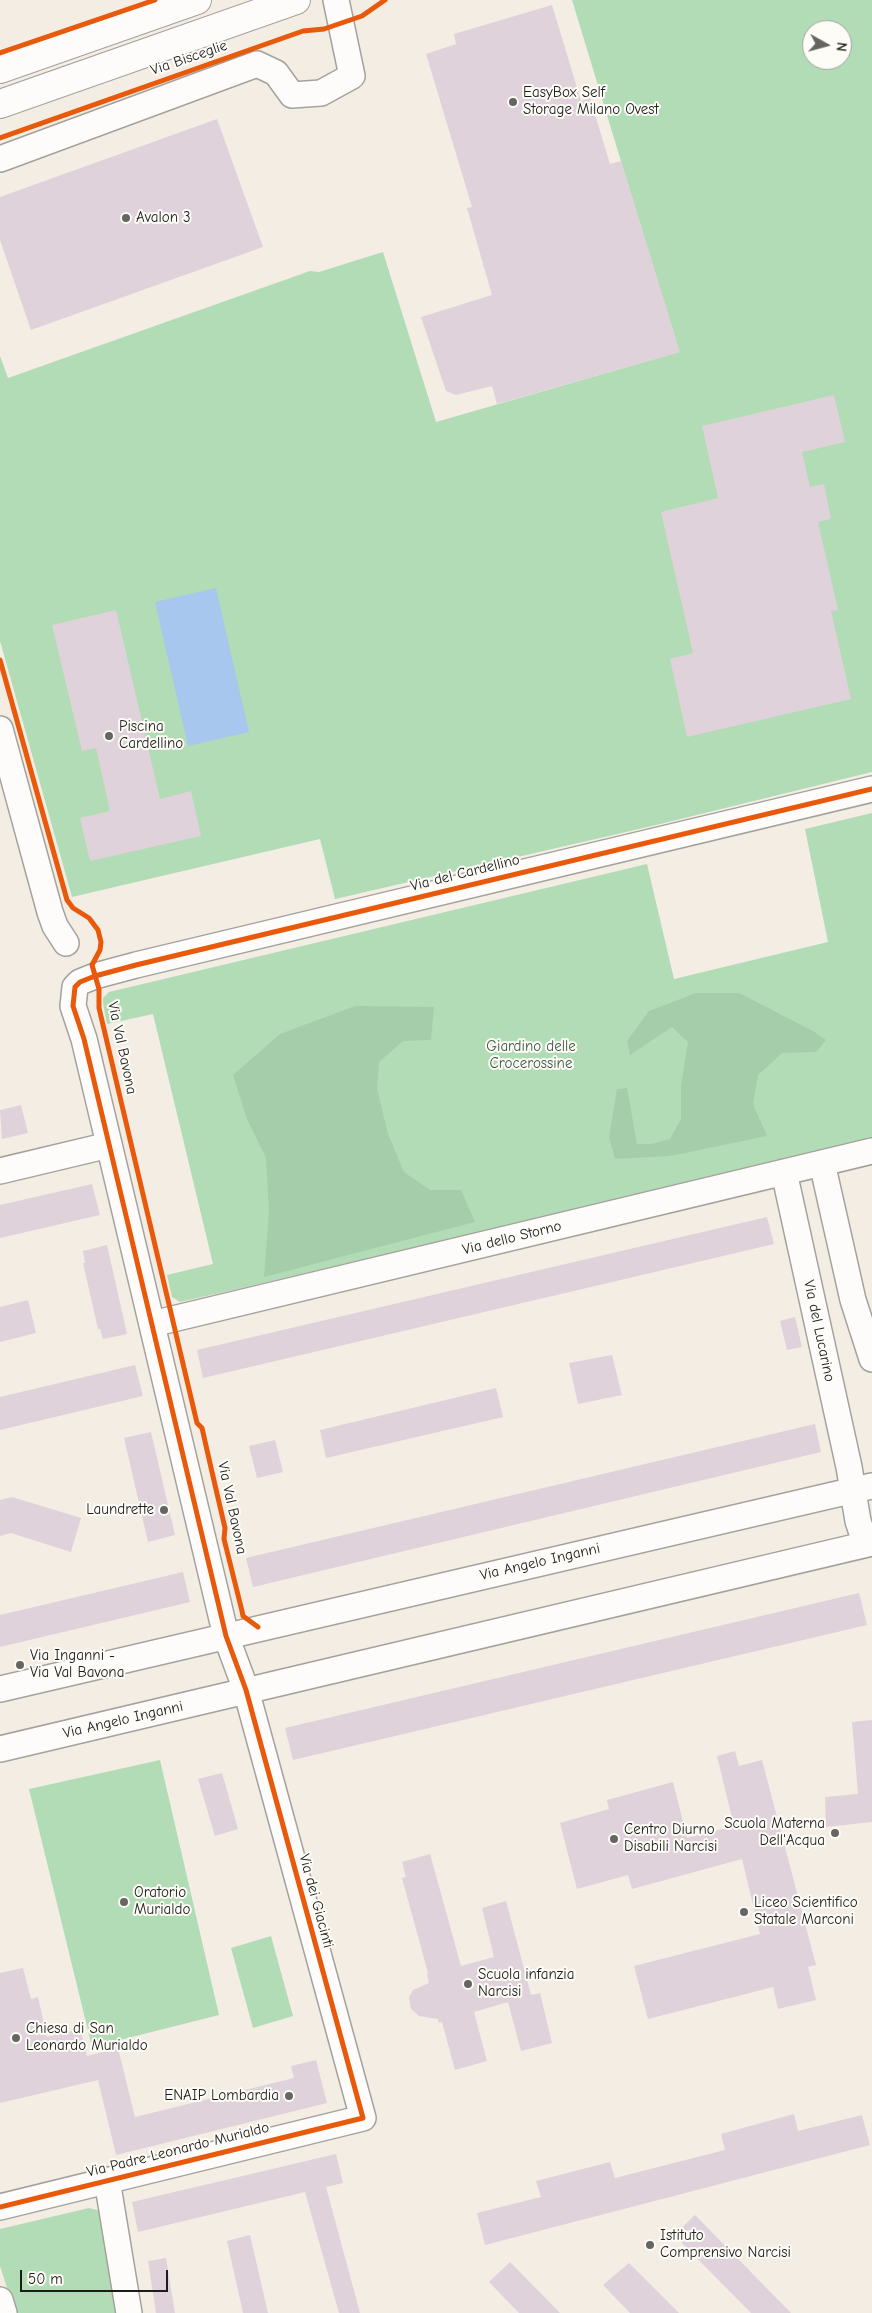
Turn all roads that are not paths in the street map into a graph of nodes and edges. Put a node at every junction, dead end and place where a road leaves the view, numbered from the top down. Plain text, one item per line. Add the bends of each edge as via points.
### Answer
1 (197, 0) edge
2 (296, 0) edge
3 (336, 0) edge
4 (0, 69) edge
5 (0, 104) edge
6 (0, 159) edge
7 (0, 729) edge
8 (872, 789) edge
9 (66, 943) dead end
10 (109, 1145) junction
11 (872, 1151) edge
12 (822, 1163) junction
13 (0, 1171) edge
14 (784, 1172) junction
15 (152, 1324) junction
16 (872, 1359) edge
17 (863, 1488) edge
18 (872, 1543) edge
19 (226, 1636) junction
20 (0, 1689) edge
21 (246, 1690) junction
22 (0, 1749) edge
23 (363, 2118) joint
24 (107, 2180) junction
25 (0, 2207) edge
26 (0, 2300) edge
27 (4, 2313) edge
28 (129, 2313) edge

1 - 4 main road
2 - 5 main road, Via Bisceglie
3 - 6 street, Via Bisceglie via 352,76 321,93 292,95 276,74 257,64
7 - 9 street via 50,912
8 - 10 street, Via del Cardellino via 136,965 80,982 72,996
10 - 13 street
10 - 15 street
11 - 12 street, Via dello Storno
12 - 14 street, Via dello Storno
12 - 16 street via 852,1300
14 - 15 street, Via dello Storno
14 - 17 street, Via del Lucarino
15 - 19 street
17 - 18 street, Via Angelo Inganni via 858,1521 862,1533
17 - 19 street, Via Angelo Inganni
18 - 21 street, Via Angelo Inganni
19 - 20 street, Via Angelo Inganni
19 - 21 street
21 - 22 street, Via Angelo Inganni
21 - 23 street, Via dei Giacinti
23 - 24 street, Via Padre Leonardo Murialdo
24 - 25 street, Via Padre Leonardo Murialdo
24 - 28 street
26 - 27 street

